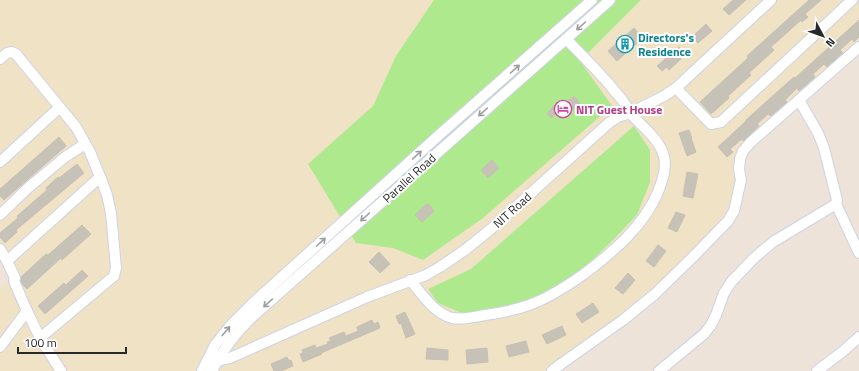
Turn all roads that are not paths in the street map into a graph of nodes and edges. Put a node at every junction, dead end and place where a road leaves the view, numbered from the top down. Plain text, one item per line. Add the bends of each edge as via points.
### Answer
1 (592, 0) edge
2 (610, 0) edge
3 (771, 0) edge
4 (852, 0) edge
5 (566, 39) junction
6 (859, 47) edge
7 (0, 59) edge
8 (676, 88) junction
9 (799, 100) junction
10 (59, 108) junction
11 (630, 113) junction
12 (85, 144) junction
13 (0, 162) edge
14 (100, 177) junction
15 (836, 204) junction
16 (0, 215) edge
17 (0, 249) edge
18 (859, 254) edge
19 (7, 261) junction
20 (410, 280) junction
21 (27, 311) junction
22 (859, 337) edge
23 (40, 338) junction
24 (0, 347) edge
25 (209, 367) edge
26 (61, 371) edge
27 (552, 371) edge
28 (659, 371) edge
29 (817, 371) edge

25 -> 1 street, Parallel Road via 215,345 253,303
2 -> 5 street, Parallel Road
3 - 8 street, NIT Road
4 - 8 street via 720,122 711,124
5 - 11 street via 607,82
5 -> 25 street, Parallel Road via 251,318
6 - 9 street
7 - 10 street via 7,53 16,54
8 - 11 street, NIT Road
9 - 15 street via 824,148
9 - 27 street via 743,151 740,159 741,180 737,202 728,221 655,294
10 - 12 street via 76,127
10 - 13 street
11 - 20 street, NIT Road via 610,122 466,250 426,275
11 - 20 street via 662,149 663,179 646,214 628,236 599,263 572,283 530,305 503,313 471,318 444,315 435,309
12 - 14 street
12 - 16 street via 65,157
14 - 19 street
14 - 23 street via 111,213 116,268 114,276
15 - 18 street
15 - 28 street via 773,242 754,258 724,293 716,315 704,334
17 - 19 street
19 - 21 street
20 - 25 street, NIT Road
21 - 23 street
21 - 24 street
22 - 29 street
23 - 26 street

